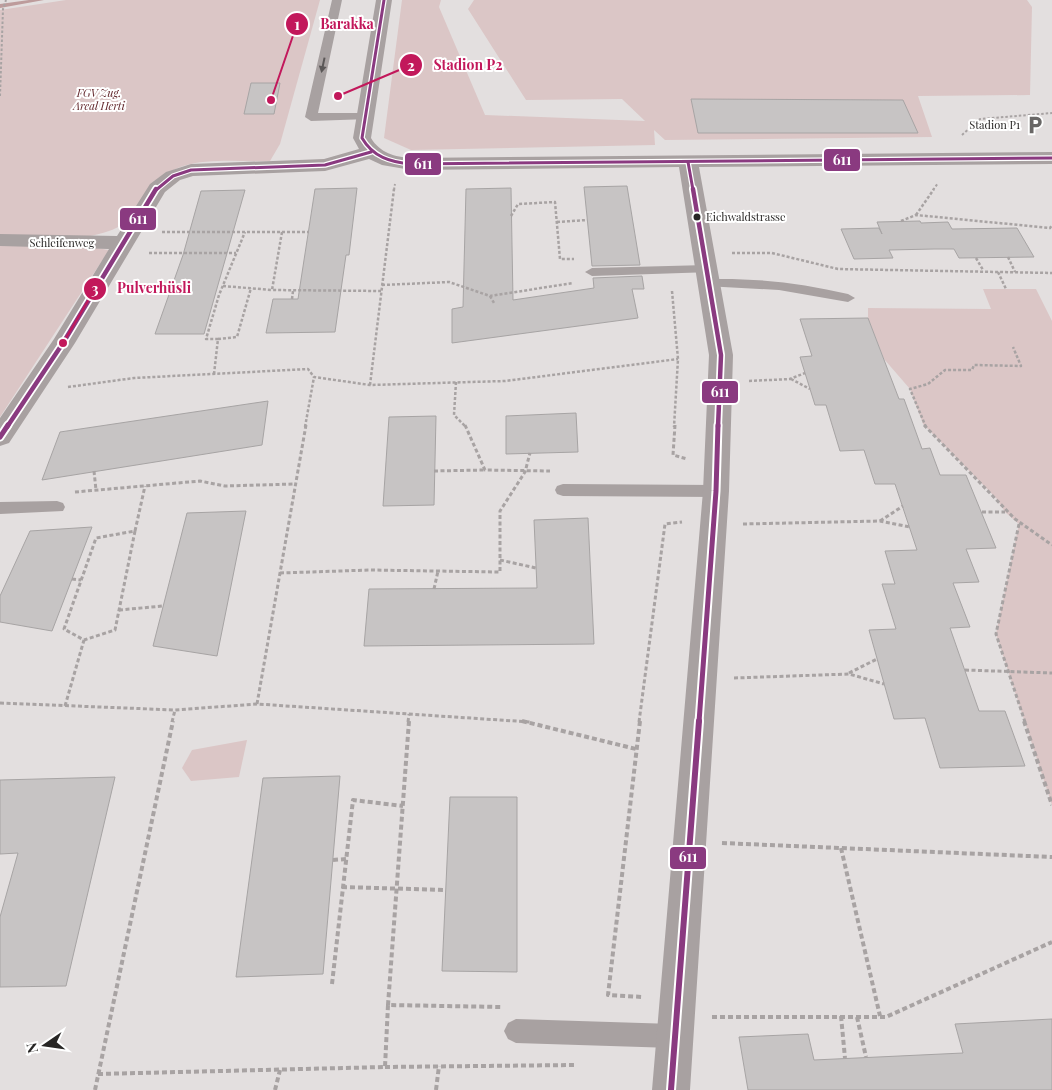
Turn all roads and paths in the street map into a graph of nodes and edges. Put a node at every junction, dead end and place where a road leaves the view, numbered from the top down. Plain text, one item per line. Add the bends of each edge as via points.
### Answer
1 (337, 0) edge
2 (384, 0) edge
3 (6, 1) edge
4 (0, 96) edge
5 (1052, 113) edge
6 (365, 117) junction
7 (958, 139) dead end
8 (371, 152) junction
9 (1052, 158) edge
10 (688, 162) junction
11 (400, 164) junction
12 (942, 178) dead end
13 (916, 215) junction
14 (512, 216) dead end
15 (587, 220) dead end
16 (901, 221) dead end
17 (557, 222) junction
18 (1052, 224) edge
19 (245, 232) junction
20 (282, 232) junction
21 (308, 232) dead end
22 (0, 240) edge
23 (125, 243) junction
24 (236, 253) junction
25 (1008, 257) dead end
26 (976, 258) dead end
27 (579, 260) dead end
28 (715, 268) junction
29 (983, 271) junction
30 (998, 271) junction
31 (592, 272) dead end
32 (1014, 272) junction
33 (1052, 273) edge
34 (577, 283) dead end
35 (382, 285) junction
36 (223, 286) junction
37 (672, 286) dead end
38 (250, 288) junction
39 (1006, 289) dead end
40 (272, 290) junction
41 (293, 291) junction
42 (381, 291) junction
43 (215, 296) dead end
44 (219, 296) junction
45 (490, 296) junction
46 (848, 298) dead end
47 (292, 299) dead end
48 (494, 303) dead end
49 (218, 339) junction
50 (1013, 347) dead end
51 (678, 359) junction
52 (805, 372) dead end
53 (214, 374) junction
54 (314, 377) junction
55 (790, 379) junction
56 (744, 381) dead end
57 (456, 382) junction
58 (370, 385) junction
59 (810, 388) dead end
60 (28, 393) junction
61 (466, 426) dead end
62 (0, 437) edge
63 (530, 453) dead end
64 (485, 470) dead end
65 (94, 471) dead end
66 (434, 471) dead end
67 (295, 484) junction
68 (145, 486) junction
69 (96, 490) junction
70 (563, 490) dead end
71 (704, 491) junction
72 (74, 492) dead end
73 (903, 506) dead end
74 (57, 507) dead end
75 (0, 508) edge
76 (982, 512) dead end
77 (1005, 512) junction
78 (880, 521) junction
79 (740, 524) dead end
80 (1019, 524) junction
81 (910, 527) dead end
82 (136, 532) junction
83 (1052, 545) edge
84 (500, 560) junction
85 (536, 568) dead end
86 (438, 572) junction
87 (280, 573) junction
88 (72, 579) dead end
89 (81, 580) junction
90 (434, 589) dead end
91 (163, 606) dead end
92 (119, 610) junction
93 (84, 640) junction
94 (877, 659) dead end
95 (965, 670) dead end
96 (1008, 672) junction
97 (1052, 673) edge
98 (849, 674) junction
99 (730, 679) dead end
100 (884, 684) dead end
101 (0, 703) edge
102 (257, 704) junction
103 (66, 706) junction
104 (175, 710) junction
105 (409, 714) junction
106 (636, 749) junction
107 (1052, 805) edge
108 (403, 806) junction
109 (718, 843) dead end
110 (842, 848) junction
111 (1052, 857) edge
112 (346, 859) junction
113 (334, 860) dead end
114 (342, 886) junction
115 (397, 887) junction
116 (446, 890) dead end
117 (1052, 942) edge
118 (332, 984) dead end
119 (676, 999) junction
120 (388, 1004) junction
121 (505, 1007) dead end
122 (841, 1016) junction
123 (857, 1016) junction
124 (880, 1016) junction
125 (706, 1017) dead end
126 (516, 1031) dead end
127 (673, 1036) junction
128 (866, 1057) dead end
129 (845, 1058) dead end
130 (577, 1065) dead end
131 (438, 1066) junction
132 (386, 1067) junction
133 (280, 1070) junction
134 (98, 1074) junction
135 (95, 1090) edge
136 (275, 1090) edge
137 (436, 1090) edge
138 (671, 1090) edge

1 -> 6 lane via 311,117
2 - 6 street
3 - 4 path
5 - 7 path via 980,118
6 - 8 street via 362,138
8 - 11 street
8 - 23 street via 325,165 191,170 173,176 157,188
9 - 10 street
10 - 11 street
10 - 28 street
11 - 35 path
12 - 13 path
13 - 16 path
13 - 18 path via 1050,228
14 - 17 path via 518,204 555,202
15 - 17 path
17 - 27 path via 560,259
19 - 20 path
19 - 23 path
19 - 24 path
20 - 21 path
20 - 40 path
22 - 23 street, Schleifenweg
23 - 24 path
23 - 60 street
24 - 36 path
25 - 32 path
26 - 29 path
28 - 29 path via 772,253 838,269
28 - 31 lane
28 - 46 lane via 754,282 794,286
28 - 71 street via 721,355
29 - 30 path
30 - 32 path
30 - 39 path
32 - 33 path
34 - 45 path
35 - 42 path
35 - 45 path via 449,282
36 - 38 path
36 - 44 path
37 - 51 path
38 - 40 path
38 - 49 path via 237,338
40 - 41 path
41 - 42 path
41 - 47 path
42 - 58 path
43 - 44 path
44 - 49 path via 206,339
45 - 48 path
49 - 53 path
50 - 77 path via 1021,366 974,365 972,370 945,370 928,384 910,389 923,424 997,499
51 - 57 path via 505,381
51 - 71 path via 673,455 693,460
52 - 55 path
53 - 54 path via 308,369
53 - 60 path via 134,378
54 - 58 path
54 - 67 path
55 - 56 path
55 - 59 path
57 - 58 path
57 - 61 path via 454,415
60 - 62 street
63 - 84 path via 526,472 500,511
64 - 66 path
65 - 69 path
67 - 68 path via 225,486 200,481
67 - 87 path
68 - 69 path
68 - 82 path
69 - 72 path
70 - 71 lane
71 - 106 path via 689,521 665,524
71 - 119 street via 691,842
73 - 78 path
74 - 75 lane
76 - 77 path
77 - 80 path
78 - 79 path
78 - 81 path
80 - 83 path
80 - 96 path via 996,634
82 - 89 path via 96,538
82 - 92 path
84 - 85 path
84 - 86 path via 500,572
86 - 87 path
86 - 90 path
87 - 102 path
88 - 89 path
89 - 93 path via 64,629
91 - 92 path
92 - 93 path via 116,630
93 - 103 path
94 - 98 path
95 - 96 path
96 - 97 path
96 - 107 path
98 - 99 path
98 - 100 path
101 - 103 path
102 - 104 path
102 - 105 path
103 - 104 path
104 - 134 path
105 - 106 path via 526,722
105 - 108 path
106 - 119 path via 608,995
108 - 112 path via 353,800
108 - 115 path
109 - 110 path
110 - 111 path
110 - 124 path
112 - 113 path
112 - 114 path
114 - 115 path
114 - 118 path
115 - 116 path
115 - 120 path
117 - 124 path via 886,1017
119 - 127 street
120 - 121 path
120 - 132 path
122 - 123 path
122 - 125 path
122 - 129 path
123 - 124 path
123 - 128 path
126 - 127 lane
127 - 138 street
130 - 131 path
131 - 132 path
131 - 137 path
132 - 133 path
133 - 134 path
133 - 136 path
134 - 135 path

